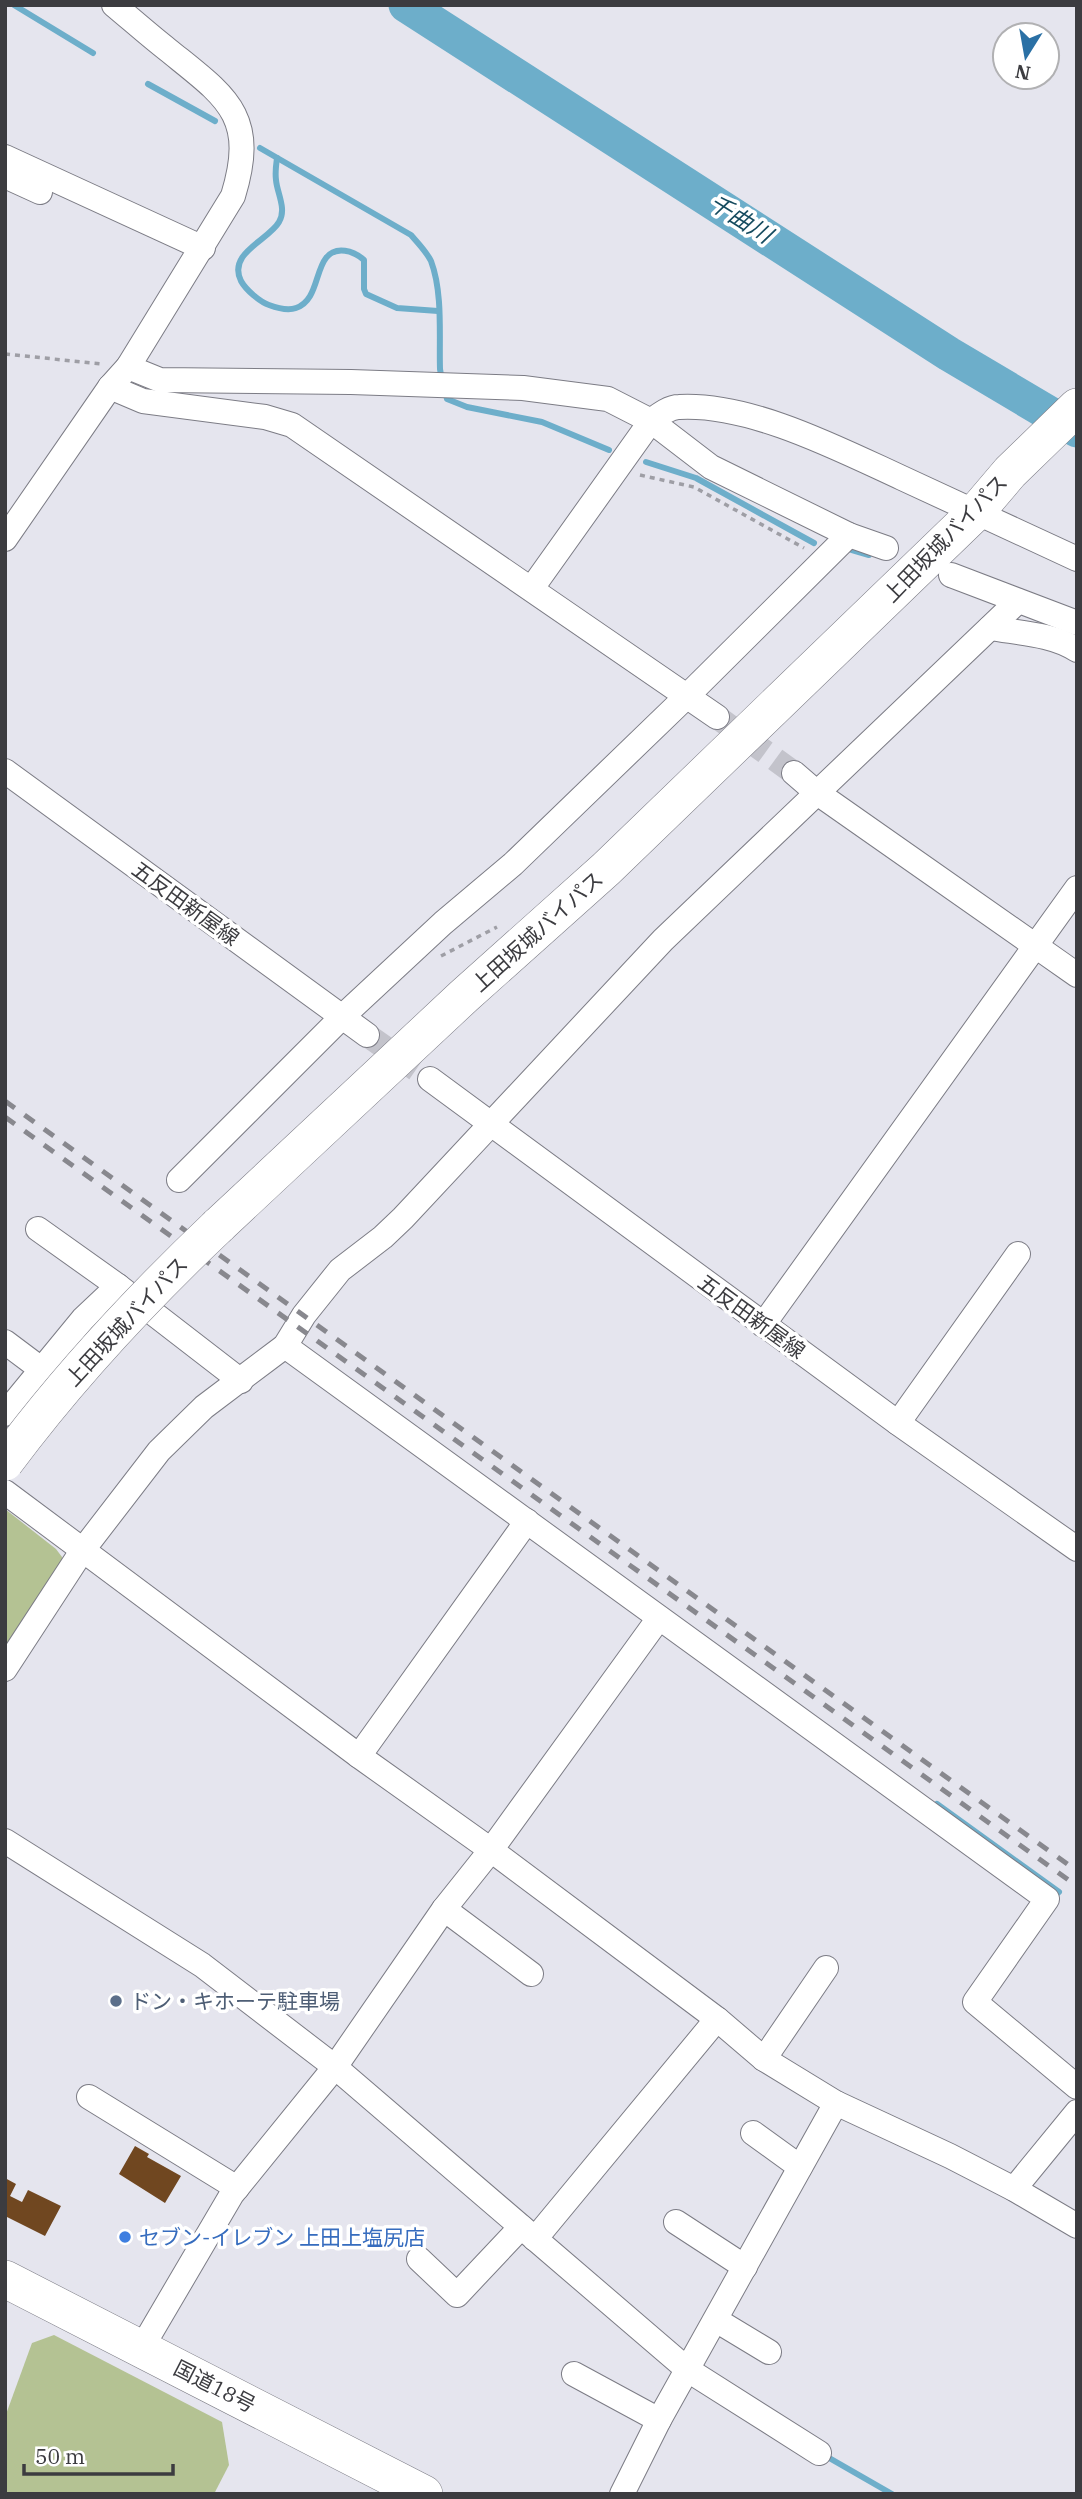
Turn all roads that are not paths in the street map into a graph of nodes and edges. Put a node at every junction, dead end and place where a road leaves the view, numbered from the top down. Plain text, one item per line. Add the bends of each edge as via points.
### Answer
1 (114, 5) edge
2 (5, 158) edge
3 (5, 176) edge
4 (197, 256) junction
5 (128, 367) junction
6 (110, 387) junction
7 (1077, 407) edge
8 (651, 421) junction
9 (976, 512) junction
10 (7, 533) edge
11 (849, 535) junction
12 (886, 548) dead end
13 (1077, 559) edge
14 (951, 575) dead end
15 (532, 588) junction
16 (1018, 601) junction
17 (1077, 622) edge
18 (990, 628) junction
19 (1077, 650) edge
20 (687, 696) junction
21 (718, 716) tunnel mouth
22 (5, 771) edge
23 (794, 773) tunnel mouth
24 (816, 792) junction
25 (1077, 888) edge
26 (1037, 946) junction
27 (1077, 975) edge
28 (343, 1016) junction
29 (367, 1035) tunnel mouth
30 (430, 1079) tunnel mouth
31 (490, 1124) junction
32 (180, 1180) dead end
33 (38, 1229) dead end
34 (1018, 1254) dead end
35 (118, 1286) junction
36 (763, 1325) junction
37 (5, 1342) edge
38 (285, 1346) junction
39 (41, 1370) junction
40 (241, 1381) junction
41 (5, 1414) edge
42 (898, 1423) junction
43 (5, 1462) edge
44 (5, 1492) edge
45 (527, 1521) junction
46 (1077, 1549) edge
47 (82, 1551) junction
48 (659, 1618) junction
49 (5, 1670) edge
50 (359, 1756) junction
51 (5, 1841) edge
52 (491, 1850) junction
53 (444, 1909) junction
54 (826, 1968) dead end
55 (531, 1974) dead end
56 (717, 2019) junction
57 (764, 2059) junction
58 (335, 2067) junction
59 (1077, 2087) edge
60 (89, 2097) dead end
61 (836, 2103) junction
62 (1077, 2112) edge
63 (754, 2133) dead end
64 (800, 2167) junction
65 (237, 2188) junction
66 (1014, 2189) junction
67 (676, 2222) dead end
68 (1077, 2226) edge
69 (528, 2233) junction
70 (419, 2259) dead end
71 (745, 2267) junction
72 (5, 2279) edge
73 (716, 2320) junction
74 (141, 2348) junction
75 (769, 2352) dead end
76 (688, 2370) junction
77 (575, 2374) dead end
78 (659, 2420) junction
79 (819, 2453) dead end
80 (424, 2494) edge
81 (622, 2494) edge

1 - 4 street via 217,89 240,129 241,170 233,196
2 - 4 street
3 - 4 street
4 - 5 street
5 - 6 street
5 - 8 street via 160,380 523,388 608,400
6 - 10 street
6 - 15 street via 143,401 265,417 292,425
7 - 9 highway, 上田坂城バイパス
8 - 9 street via 676,407 754,418 822,441
8 - 11 street via 710,467
8 - 15 street
9 - 13 street
9 - 43 highway, 上田坂城バイパス, bridge via 606,869 159,1283 94,1351
11 - 12 street
11 - 20 street
14 - 16 street
15 - 20 street
16 - 17 street
16 - 18 street
18 - 19 street via 1053,639
18 - 24 street
20 - 21 street
20 - 28 street via 513,864
22 - 28 street, 五反田新屋線
23 - 24 street
24 - 26 street
24 - 31 street via 663,940
25 - 26 street
26 - 27 street
26 - 36 street
28 - 29 street, 五反田新屋線
28 - 32 street
30 - 31 street, 五反田新屋線
31 - 36 street, 五反田新屋線
31 - 38 street via 403,1218 340,1270
33 - 35 street
34 - 42 street
35 - 39 street via 83,1319
35 - 40 street
36 - 42 street, 五反田新屋線
37 - 39 street
38 - 40 street
38 - 45 street
39 - 41 street
40 - 47 street via 204,1407 159,1451
42 - 46 street, 五反田新屋線
44 - 47 street
45 - 48 street
45 - 50 street
47 - 49 street
47 - 50 street
48 - 52 street
48 - 59 street via 1047,1899 975,2002
50 - 52 street
51 - 58 street via 202,1965
52 - 53 street
52 - 56 street
53 - 55 street
53 - 58 street
54 - 57 street
56 - 57 street
56 - 69 street
57 - 61 street
58 - 65 street
58 - 69 street
60 - 65 street
61 - 64 street
61 - 66 street
62 - 66 street
63 - 64 street
64 - 71 street
65 - 74 street
66 - 68 street
67 - 71 street
69 - 70 street via 457,2295
69 - 76 street
71 - 73 street
72 - 74 highway, 国道18号
73 - 75 street
73 - 76 street
74 - 80 highway, 国道18号
76 - 78 street
76 - 79 street
77 - 78 street
78 - 81 street

